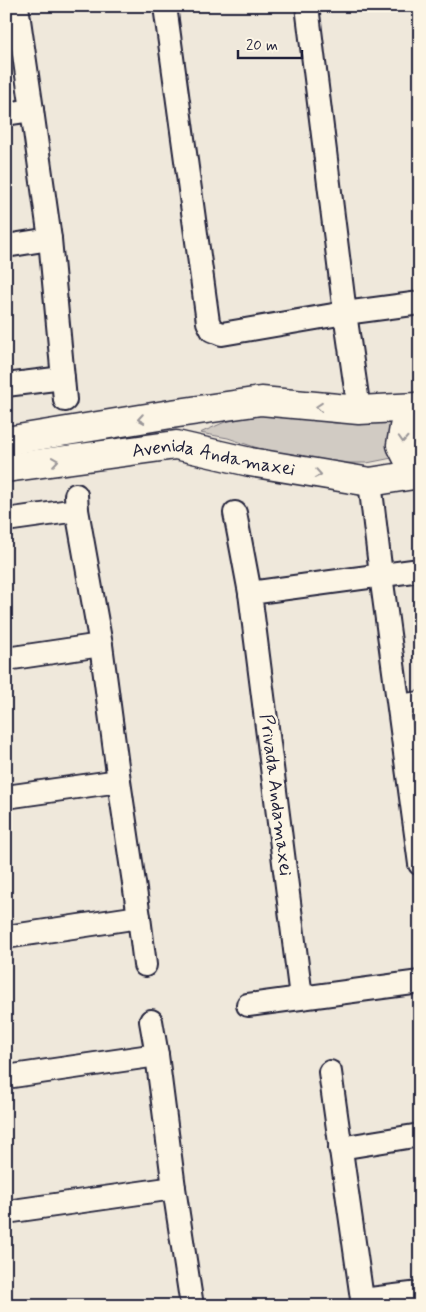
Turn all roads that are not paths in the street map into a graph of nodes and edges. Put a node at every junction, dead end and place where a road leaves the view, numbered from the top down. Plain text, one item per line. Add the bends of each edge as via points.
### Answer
1 (17, 6) edge
2 (165, 6) edge
3 (307, 6) edge
4 (32, 110) junction
5 (6, 114) edge
6 (50, 239) junction
7 (6, 246) edge
8 (420, 303) edge
9 (345, 313) junction
10 (63, 378) junction
11 (6, 385) edge
12 (65, 400) dead end
13 (418, 406) edge
14 (359, 410) junction
15 (171, 414) junction
16 (6, 442) edge
17 (176, 445) junction
18 (6, 468) edge
19 (420, 468) edge
20 (420, 474) edge
21 (370, 482) junction
22 (235, 513) dead end
23 (6, 520) edge
24 (420, 570) edge
25 (381, 575) junction
26 (250, 593) junction
27 (101, 646) junction
28 (6, 660) edge
29 (409, 704) edge
30 (119, 781) junction
31 (6, 797) edge
32 (418, 841) edge
33 (420, 864) edge
34 (139, 917) junction
35 (6, 937) edge
36 (145, 965) dead end
37 (420, 982) edge
38 (302, 997) junction
39 (248, 1005) dead end
40 (151, 1021) dead end
41 (157, 1055) junction
42 (330, 1072) dead end
43 (6, 1077) edge
44 (420, 1136) edge
45 (340, 1148) junction
46 (174, 1188) junction
47 (6, 1212) edge
48 (420, 1293) edge
49 (363, 1303) edge
50 (192, 1306) edge

1 - 4 street
2 - 9 street via 208,322 212,330 222,334
3 - 9 street
4 - 5 street
4 - 6 street
6 - 7 street
6 - 10 street
8 - 9 street
9 - 14 street
10 - 11 street
10 - 12 street
13 - 14 street, Avenida Andamaxei
13 -> 19 street via 404,427 401,444 409,461
14 -> 15 street, Avenida Andamaxei via 261,401
15 -> 16 street, Avenida Andamaxei
15 - 17 street
18 -> 17 street, Avenida Andamaxei
17 -> 21 street, Avenida Andamaxei via 250,462
20 - 21 street, Avenida Andamaxei
21 - 25 street
22 - 26 street, Privada Andamaxei
23 - 27 street via 77,503
24 - 25 street
25 - 26 street
25 - 29 street
26 - 38 street, Privada Andamaxei
27 - 28 street
27 - 30 street
29 - 32 street
30 - 31 street
30 - 34 street
32 - 33 street
34 - 35 street
34 - 36 street
37 - 38 street
38 - 39 street
40 - 41 street
41 - 43 street
41 - 46 street
42 - 45 street
44 - 45 street
45 - 49 street
46 - 47 street
46 - 50 street
48 - 49 street

